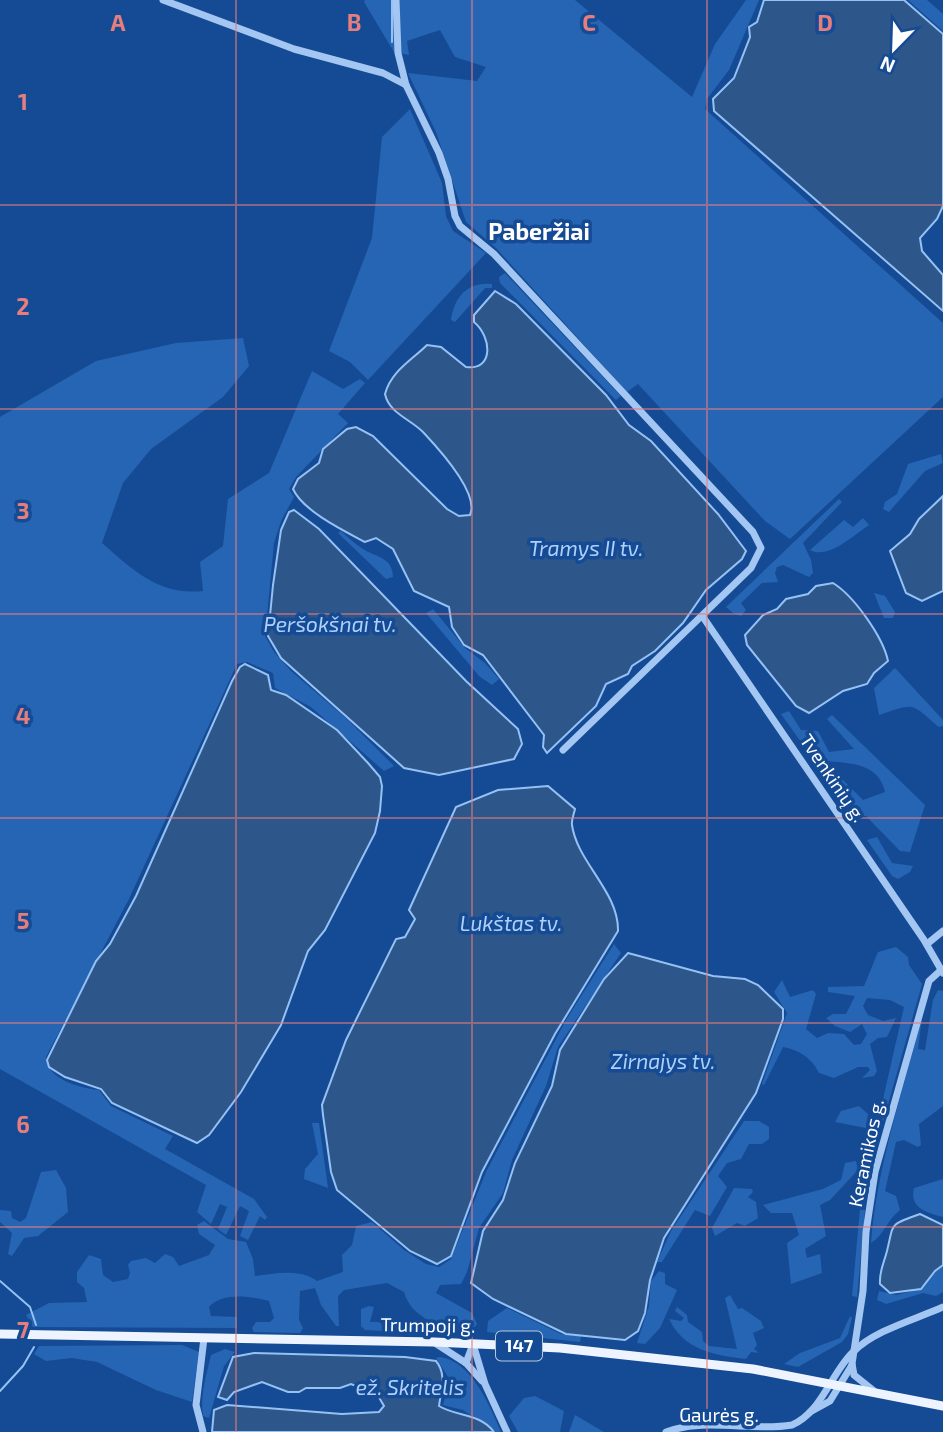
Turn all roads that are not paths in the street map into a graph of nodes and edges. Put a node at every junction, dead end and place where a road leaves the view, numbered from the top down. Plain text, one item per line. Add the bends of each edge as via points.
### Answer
1 (163, 0) edge
2 (396, 0) edge
3 (406, 85) junction
4 (702, 617) junction
5 (563, 750) dead end
6 (943, 931) edge
7 (927, 944) junction
8 (942, 971) edge
9 (943, 1307) edge
10 (0, 1334) edge
11 (204, 1338) junction
12 (434, 1342) junction
13 (473, 1344) junction
14 (852, 1352) junction
15 (466, 1363) junction
16 (852, 1364) junction
17 (485, 1384) junction
18 (831, 1384) junction
19 (842, 1386) junction
20 (877, 1393) junction
21 (943, 1406) edge
22 (810, 1412) junction
23 (203, 1432) edge
24 (507, 1432) edge
25 (666, 1432) edge

1 - 3 street via 294,49 383,73
2 - 3 street via 398,53
3 - 4 street via 439,153 460,226 494,254 759,540 760,555 751,568
4 - 5 street
4 - 7 street, Tvenkinių g.
6 - 7 street
7 - 8 street, Tvenkinių g.
8 - 14 street, Keramikos g. via 929,981 878,1155
9 - 14 street
10 - 11 main road, Trumpoji g. / 147
11 - 12 main road, Trumpoji g. / 147
11 - 23 street via 197,1396
12 - 13 main road, Trumpoji g. / 147
12 - 15 street
13 - 15 street
13 - 17 street
13 - 18 main road, Trumpoji g. / 147 via 753,1368
14 - 16 street
14 - 18 street, Gaurės g.
15 - 17 street
16 - 19 street
16 - 20 street via 860,1381
17 - 24 street
18 - 19 main road, Trumpoji g. / 147
18 - 22 street, Gaurės g.
19 - 20 main road, Trumpoji g. / 147
19 - 22 street, Gaurės g. via 830,1401
20 - 21 main road, Trumpoji g. / 147
22 - 25 street, Gaurės g. via 799,1422 777,1429 685,1427

